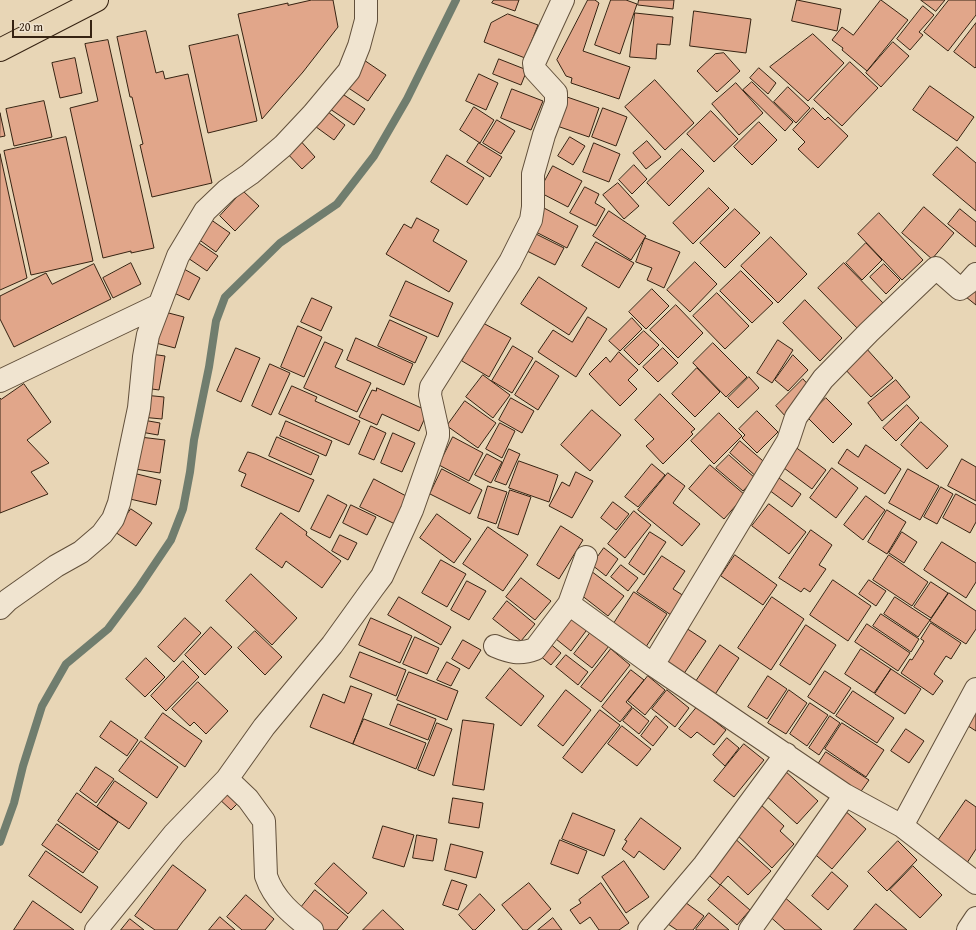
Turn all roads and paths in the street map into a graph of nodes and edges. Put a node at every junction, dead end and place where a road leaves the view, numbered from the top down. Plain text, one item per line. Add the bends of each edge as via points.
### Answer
1 (97, 0) edge
2 (366, 0) edge
3 (563, 0) edge
4 (0, 50) edge
5 (976, 274) edge
6 (158, 304) junction
7 (0, 381) edge
8 (586, 556) dead end
9 (569, 604) junction
10 (0, 608) edge
11 (494, 646) dead end
12 (653, 665) junction
13 (976, 689) edge
14 (786, 754) junction
15 (227, 779) junction
16 (845, 795) junction
17 (902, 826) junction
18 (976, 883) edge
19 (976, 918) edge
20 (96, 930) edge
21 (312, 930) edge
22 (649, 930) edge
23 (750, 930) edge
24 (968, 930) edge

1 - 4 highway
2 - 6 street via 366,20 349,71 283,146 227,190 205,211 178,256
3 - 15 street via 534,64 535,70 556,93 556,103 533,174 531,220 510,262 431,387 430,395 438,436 412,510 382,576 332,645 264,727
5 - 12 street via 960,289 936,268 823,379 796,417 788,441
6 - 7 street
6 - 10 street via 148,335 139,408 119,503 113,519 102,534 81,552 56,566
8 - 9 street
9 - 11 street via 535,649 519,653 508,652
9 - 12 street
12 - 14 street
13 - 17 street
14 - 16 street
14 - 22 street via 704,865
15 - 20 street via 174,834
15 - 21 street via 248,799 264,821 268,882 286,909
16 - 17 street
16 - 23 street
17 - 18 street
19 - 24 street

